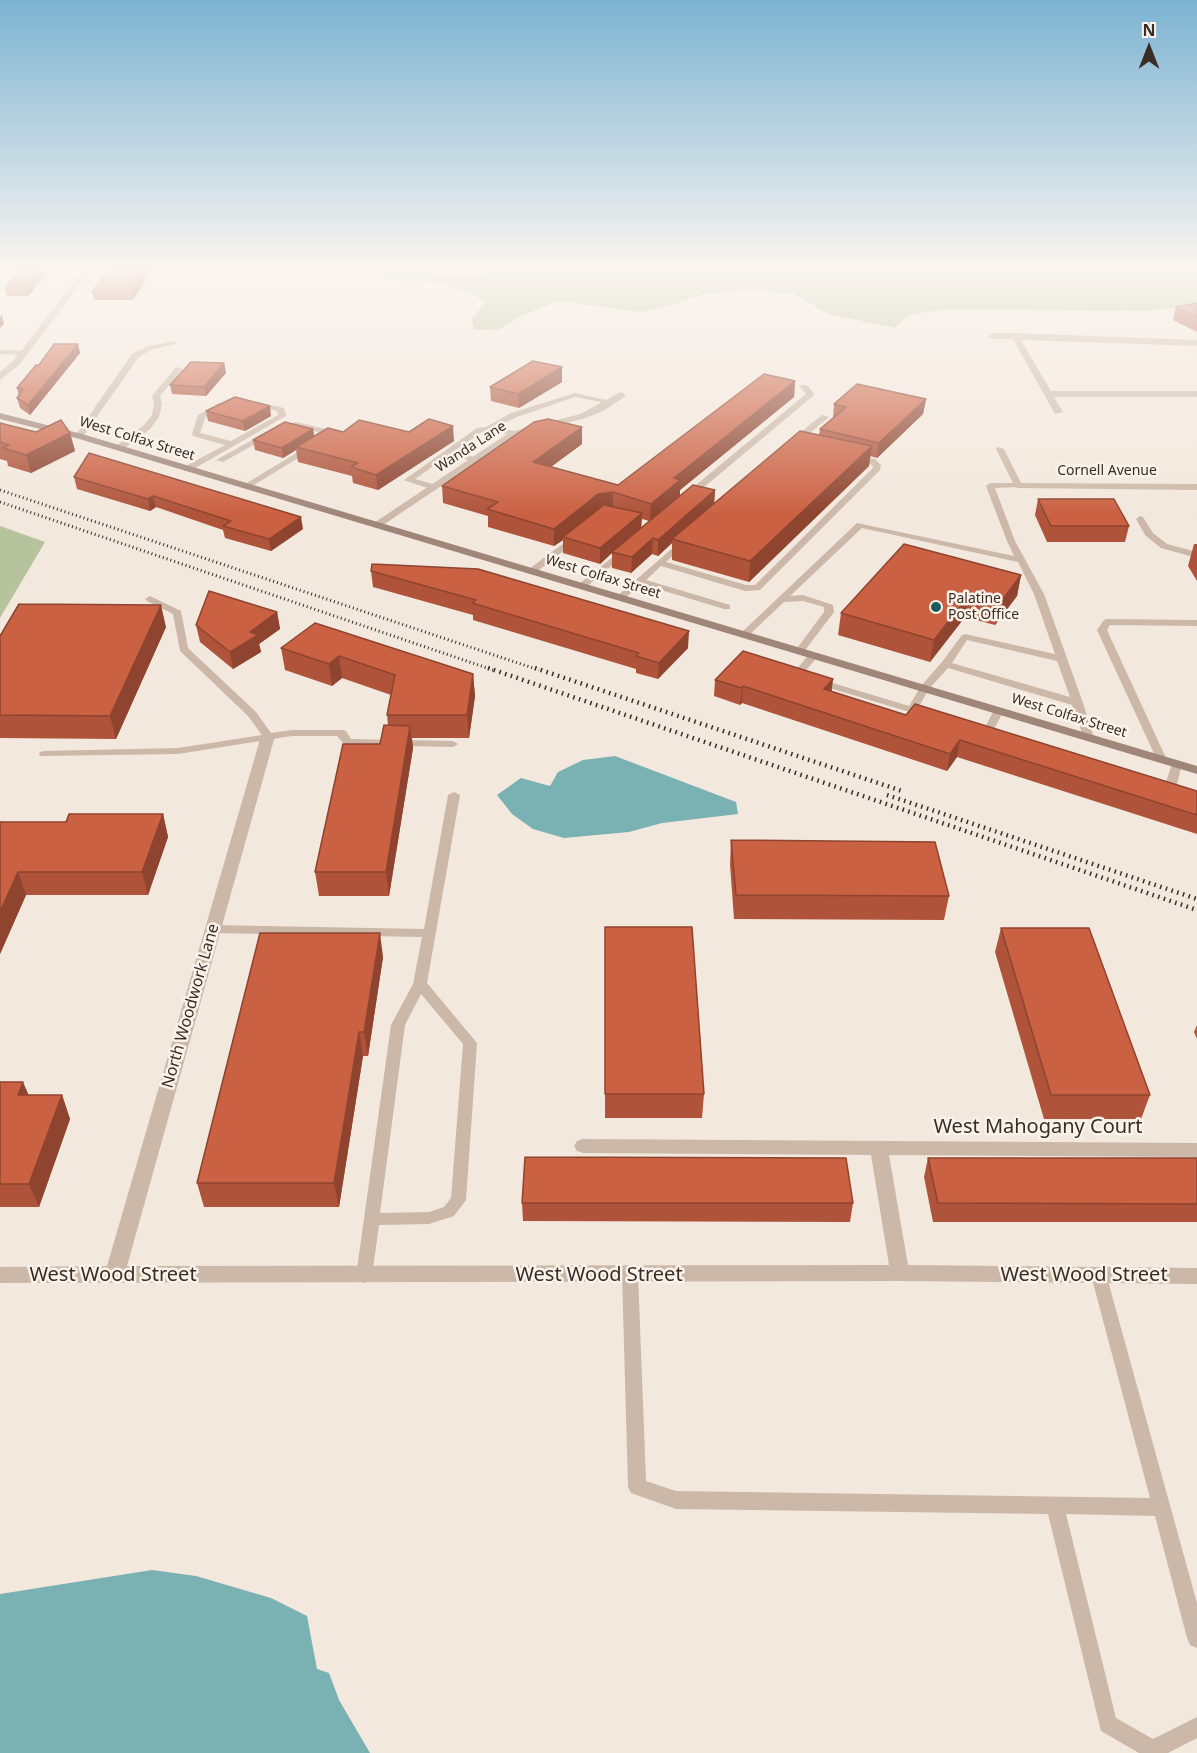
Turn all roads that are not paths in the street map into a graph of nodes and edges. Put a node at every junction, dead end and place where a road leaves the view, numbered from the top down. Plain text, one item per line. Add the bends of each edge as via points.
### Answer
1 (0, 352) edge
2 (142, 352) edge
3 (1024, 352) edge
4 (24, 353) joint
5 (179, 369) dead end
6 (0, 377) edge
7 (804, 387) dead end
8 (1048, 394) junction
9 (1197, 394) edge
10 (621, 395) dead end
11 (243, 402) edge
12 (611, 402) junction
13 (232, 403) edge
14 (1058, 412) dead end
15 (0, 416) edge
16 (825, 417) dead end
17 (29, 423) junction
18 (489, 428) junction
19 (13, 432) edge
20 (62, 432) junction
21 (513, 434) junction
22 (79, 436) junction
23 (45, 440) edge
24 (232, 444) junction
25 (804, 446) edge
26 (119, 448) junction
27 (1000, 449) dead end
28 (448, 452) junction
29 (849, 456) edge
30 (474, 459) junction
31 (192, 470) junction
32 (246, 486) junction
33 (1017, 486) junction
34 (433, 487) junction
35 (1197, 487) edge
36 (678, 505) edge
37 (1140, 519) dead end
38 (376, 525) junction
39 (584, 530) edge
40 (694, 532) edge
41 (635, 542) edge
42 (1197, 555) edge
43 (1021, 560) junction
44 (661, 562) junction
45 (532, 571) junction
46 (639, 582) junction
47 (582, 586) junction
48 (620, 598) junction
49 (150, 599) dead end
50 (780, 599) junction
51 (727, 607) dead end
52 (1197, 622) edge
53 (744, 634) junction
54 (800, 651) junction
55 (814, 655) junction
56 (1059, 658) junction
57 (946, 664) junction
58 (925, 688) junction
59 (1078, 703) junction
60 (912, 710) junction
61 (999, 711) junction
62 (933, 717) edge
63 (267, 736) junction
64 (999, 736) edge
65 (1089, 738) junction
66 (453, 744) dead end
67 (44, 754) dead end
68 (1162, 760) junction
69 (1177, 764) junction
70 (1197, 770) edge
71 (1169, 788) edge
72 (454, 795) dead end
73 (212, 929) junction
74 (429, 933) junction
75 (420, 984) junction
76 (584, 1146) dead end
77 (879, 1148) junction
78 (1197, 1150) edge
79 (372, 1219) junction
80 (900, 1273) junction
81 (630, 1274) junction
82 (0, 1275) edge
83 (1099, 1275) junction
84 (114, 1276) junction
85 (364, 1276) junction
86 (1197, 1276) edge
87 (1055, 1504) junction
88 (1161, 1507) junction
89 (1197, 1638) edge
90 (1197, 1727) edge
91 (1153, 1752) edge

1 - 4 lane
2 - 22 lane
3 - 8 street
4 - 6 street
5 - 26 lane via 156,396 156,415 147,427
7 - 36 lane via 810,394
8 - 9 street
8 - 14 street
10 - 12 street, Wanda Lane
11 - 24 lane via 281,410 282,416
12 - 18 lane via 575,395 514,415
12 - 21 street, Wanda Lane via 583,416
13 - 24 lane via 205,413 195,432
15 - 17 street, West Colfax Street
16 - 25 lane via 790,445
17 - 19 lane
17 - 20 street, West Colfax Street
18 - 21 lane
18 - 28 lane
20 - 22 street, West Colfax Street
20 - 23 lane
21 - 30 street, Wanda Lane
22 - 26 street, West Colfax Street
24 - 31 lane
26 - 31 street, West Colfax Street
27 - 33 lane
28 - 30 lane
28 - 34 lane via 408,480
29 - 44 lane via 872,461 876,470 757,588 745,588
30 - 34 street, Wanda Lane
31 - 32 street, West Colfax Street
31 - 32 lane via 288,425 329,435
32 - 38 street, West Colfax Street
33 - 35 street, Cornell Avenue
33 - 43 lane via 990,486
34 - 38 street, Wanda Lane
37 - 42 lane via 1149,535 1164,546
38 - 45 street, West Colfax Street
39 - 45 lane
40 - 44 lane
41 - 47 lane
43 - 50 lane via 860,525
43 - 56 lane via 1039,594
44 - 46 lane
45 - 47 street, West Colfax Street
46 - 48 lane
46 - 51 lane
47 - 48 street, West Colfax Street
48 - 53 street, West Colfax Street
49 - 63 lane via 178,613 183,649 252,714
50 - 53 lane
50 - 54 lane via 803,598 830,608
52 - 68 lane via 1107,622 1102,630
53 - 54 street, West Colfax Street
54 - 55 street, West Colfax Street
55 - 58 street, West Colfax Street
55 - 60 lane via 797,675
56 - 57 lane via 965,637
56 - 59 lane
57 - 58 lane
57 - 59 lane
58 - 60 lane
58 - 61 street, West Colfax Street
59 - 65 lane
60 - 62 lane
61 - 64 lane via 982,731
61 - 65 street, West Colfax Street
63 - 66 lane via 342,733 348,742
63 - 67 lane via 178,751
63 - 73 street, North Woodwork Lane
65 - 68 street, West Colfax Street
68 - 69 street, West Colfax Street
69 - 70 street, West Colfax Street
69 - 71 lane
72 - 74 lane
73 - 74 lane
73 - 84 street, North Woodwork Lane
74 - 75 lane
75 - 79 lane via 398,1025
75 - 79 lane via 470,1043 458,1200 449,1212 429,1218
76 - 77 street, West Mahogany Court
77 - 78 street, West Mahogany Court
77 - 80 street
79 - 85 lane
80 - 81 street, West Wood Street
80 - 83 street, West Wood Street
81 - 85 street, West Wood Street
81 - 87 lane via 637,1487 676,1500
82 - 84 street, West Wood Street
83 - 86 street, West Wood Street
83 - 88 lane
84 - 85 street, West Wood Street
87 - 88 lane
87 - 91 lane via 1108,1724
88 - 89 lane
90 - 91 lane

